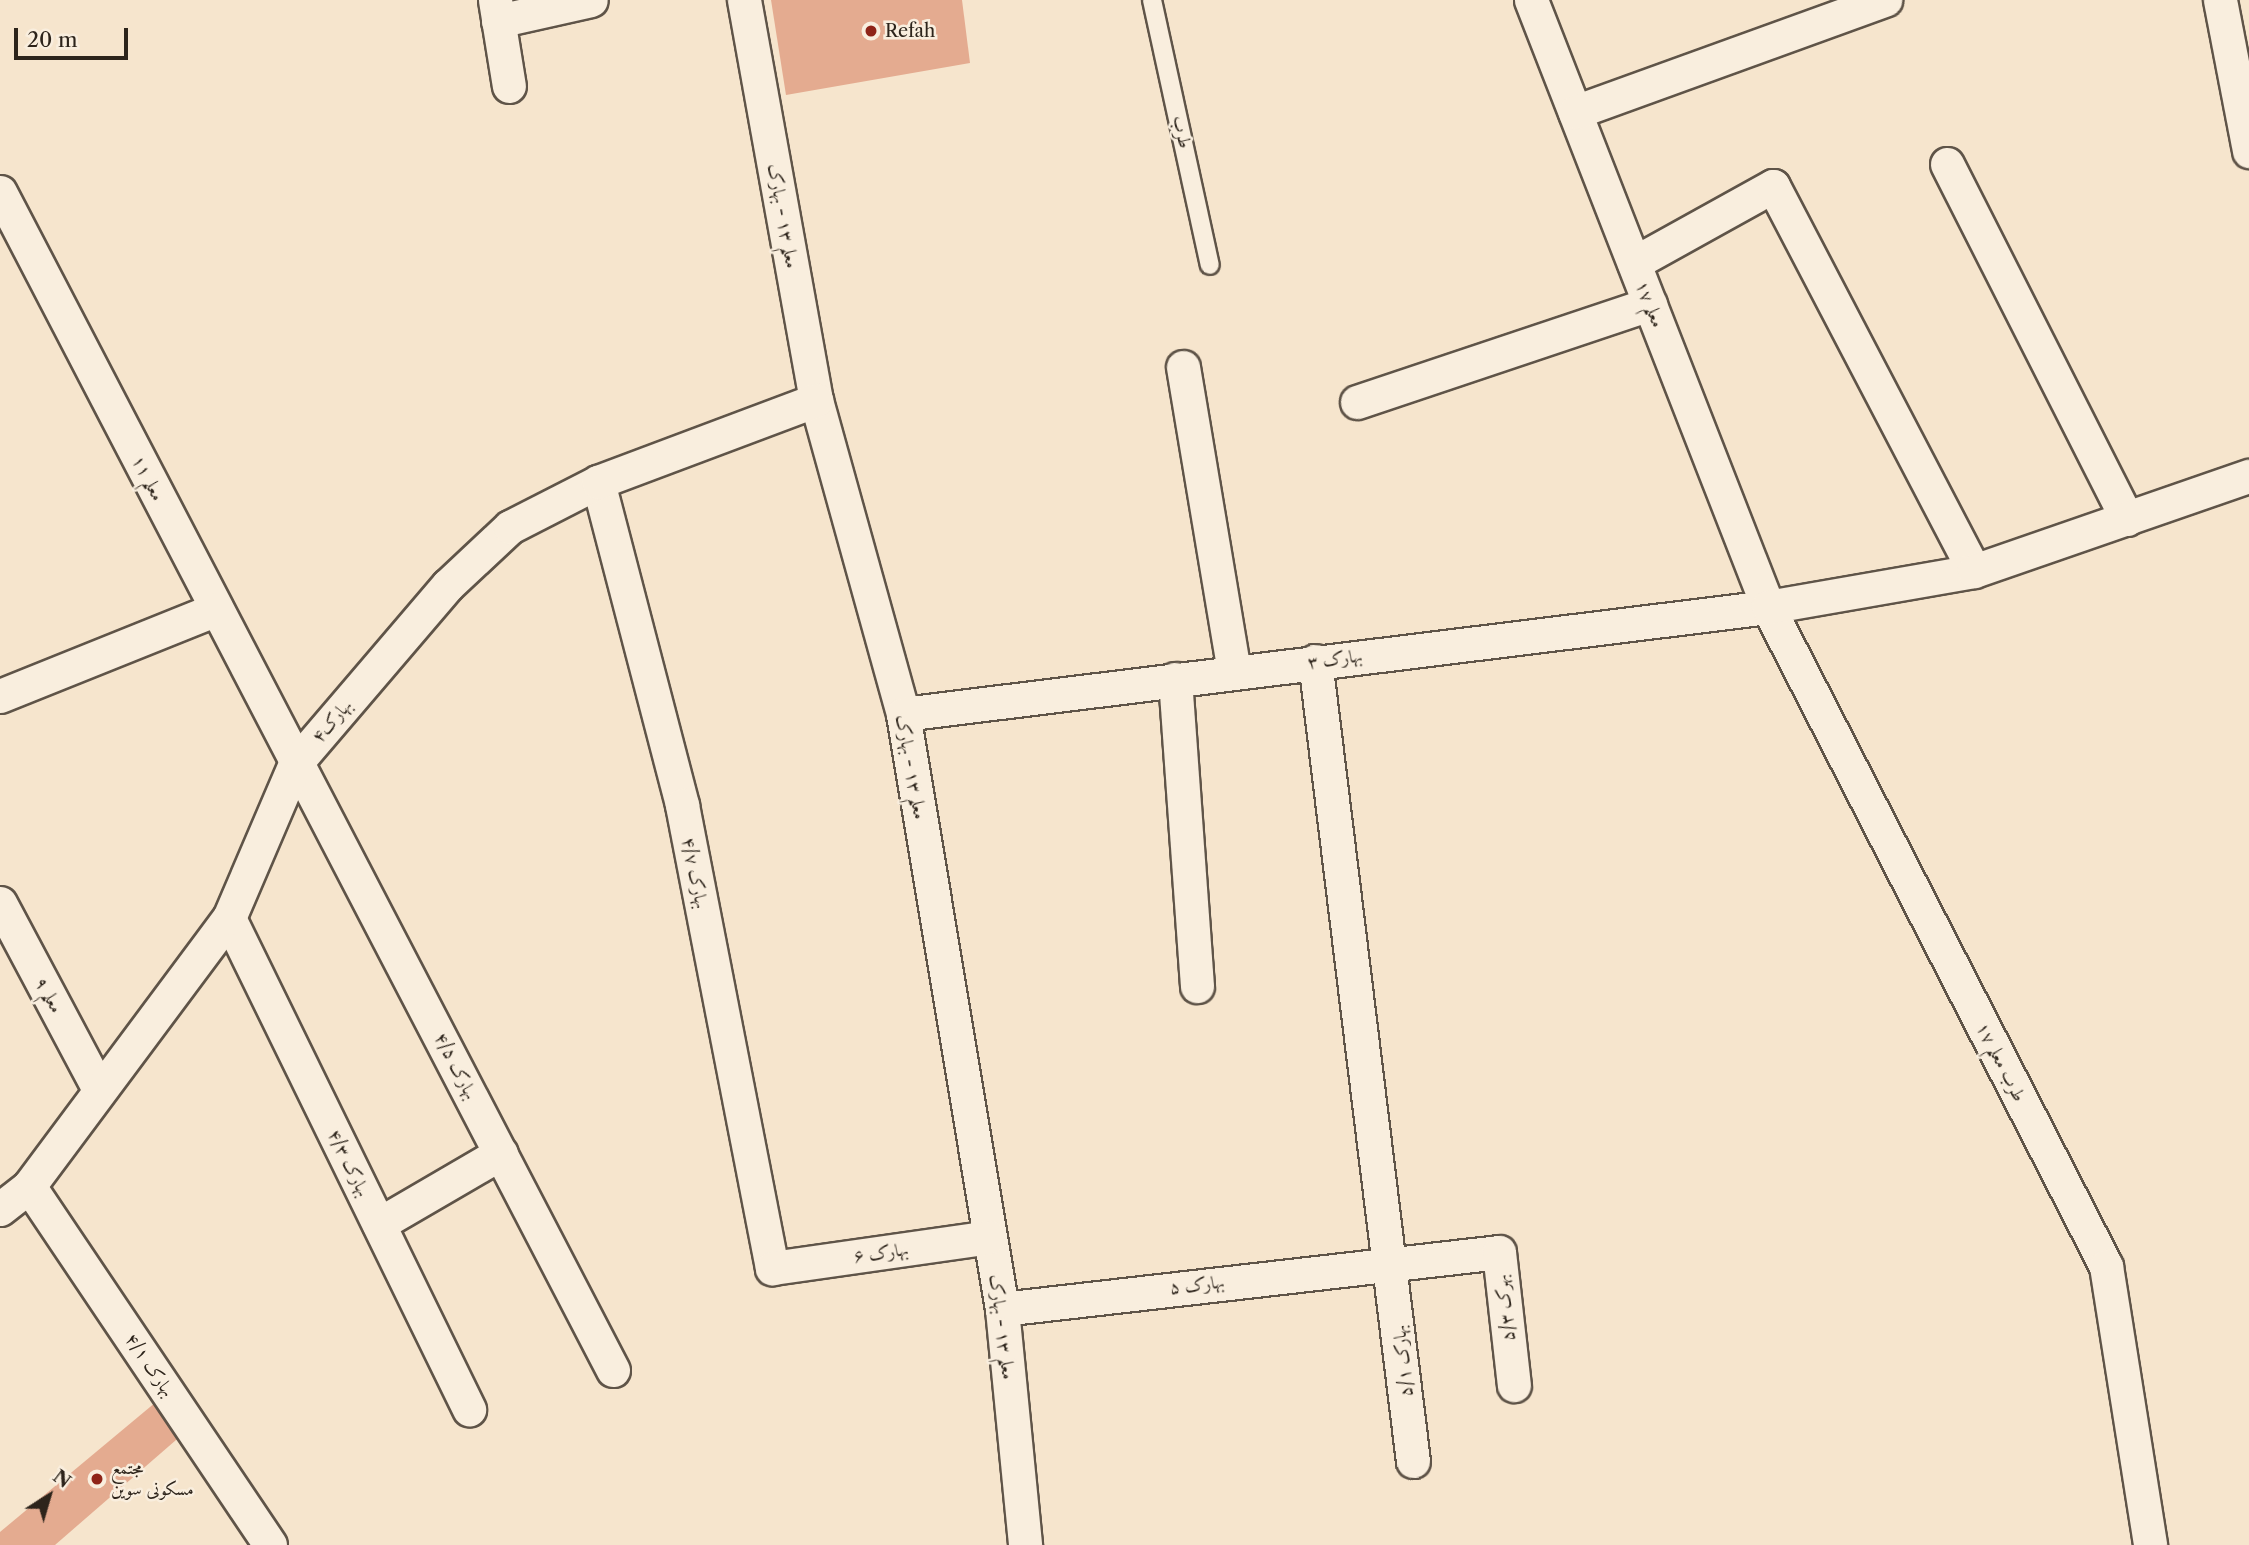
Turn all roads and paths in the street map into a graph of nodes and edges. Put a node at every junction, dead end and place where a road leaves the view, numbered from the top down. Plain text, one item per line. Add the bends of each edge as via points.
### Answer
1 (591, 0) edge
2 (744, 0) edge
3 (1152, 0) edge
4 (1531, 0) edge
5 (1885, 0) edge
6 (2220, 0) edge
7 (497, 10) edge
8 (509, 86) dead end
9 (1575, 112) junction
10 (2249, 151) edge
11 (1947, 164) dead end
12 (0, 192) edge
13 (1634, 263) junction
14 (1210, 265) dead end
15 (1650, 304) junction
16 (1183, 367) dead end
17 (816, 400) junction
18 (1357, 402) dead end
19 (2249, 476) edge
20 (598, 482) junction
21 (2127, 519) junction
22 (1974, 571) junction
23 (1768, 607) junction
24 (216, 609) junction
25 (1315, 661) junction
26 (1234, 672) junction
27 (1175, 679) junction
28 (0, 696) edge
29 (903, 714) junction
30 (295, 764) junction
31 (0, 903) edge
32 (229, 918) junction
33 (1197, 986) dead end
34 (99, 1087) junction
35 (501, 1153) junction
36 (29, 1186) junction
37 (0, 1209) edge
38 (379, 1224) junction
39 (989, 1237) junction
40 (1393, 1261) junction
41 (772, 1268) joint
42 (1002, 1309) junction
43 (613, 1370) dead end
44 (1514, 1385) dead end
45 (469, 1409) dead end
46 (1413, 1461) dead end
47 (271, 1545) edge
48 (1025, 1545) edge
49 (2151, 1545) edge

1 - 7 street
2 - 17 street, معلم ۱۳ - بهارک
3 - 14 lane, طرب
4 - 9 street, معلم ۱۷
5 - 9 street
6 - 10 street
7 - 8 street
9 - 13 street, معلم ۱۷
11 - 21 street
12 - 24 street, معلم ۱۱
13 - 15 street, معلم ۱۷
13 - 22 street via 1773,186
15 - 18 street
15 - 23 street, معلم ۱۷
16 - 26 street
17 - 20 street, بهارک۴
17 - 29 street, معلم ۱۳ - بهارک
19 - 21 street, بهارک ۳
20 - 30 street, بهارک۴ via 501,535 448,585
20 - 41 street, بهارک ۴/۷ via 682,805
21 - 22 street, بهارک ۳
22 - 23 street, بهارک ۳
23 - 25 street, بهارک ۳
23 - 49 street, طرب معلم ۱۷ via 2106,1266
24 - 28 street
24 - 30 street, معلم ۱۱
25 - 26 street, بهارک ۳
25 - 40 street, بهارک ۵/۱
26 - 27 street, بهارک ۳
27 - 29 street, بهارک ۳
27 - 33 street
29 - 39 street, معلم ۱۳ - بهارک
30 - 32 street, بهارک۴
30 - 35 street, بهارک ۴/۵
31 - 34 street, معلم ۹
32 - 34 street, بهارک۴
32 - 38 street, بهارک ۴/۳
34 - 36 street, بهارک۴
35 - 38 street
35 - 43 street, بهارک ۴/۵
36 - 37 street, بهارک۴
36 - 47 street, بهارک ۴/۱
38 - 45 street, بهارک ۴/۳
39 - 41 street, بهارک ۶
39 - 42 street, معلم ۱۳ - بهارک
40 - 42 street, بهارک ۵
40 - 44 street, بهرک ۵/۳ via 1499,1252
40 - 46 street, بهارک ۵/۱
42 - 48 street, معلم ۱۳ - بهارک

